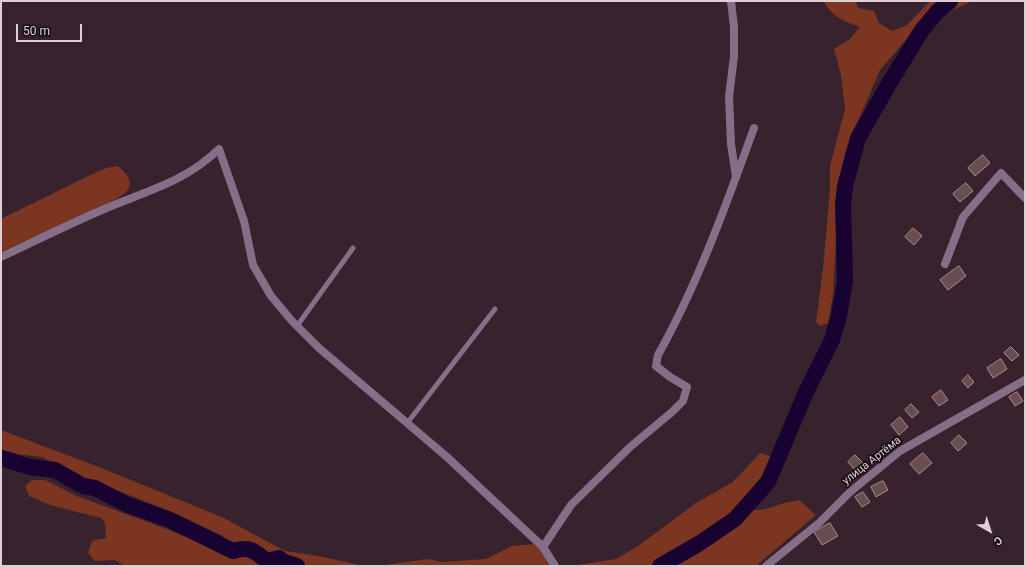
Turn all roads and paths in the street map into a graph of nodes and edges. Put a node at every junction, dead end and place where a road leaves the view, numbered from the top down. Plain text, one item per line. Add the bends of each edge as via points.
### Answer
1 (731, 1) edge
2 (754, 128) dead end
3 (736, 178) junction
4 (1023, 192) edge
5 (353, 248) dead end
6 (1, 257) edge
7 (945, 264) dead end
8 (495, 309) dead end
9 (297, 326) junction
10 (1025, 380) edge
11 (408, 422) junction
12 (543, 547) junction
13 (555, 566) edge
14 (766, 566) edge

1 - 3 street via 734,56 729,97 731,144
2 - 3 street
3 - 12 street via 689,292 658,355 656,366 687,386 683,401 630,447 571,505
4 - 7 street via 1001,173 963,217
5 - 9 lane
6 - 9 street via 108,207 166,184 204,164 219,149 244,221 253,265 271,296
8 - 11 lane
9 - 11 street via 319,348
10 - 14 street, улица Артёма via 900,451
11 - 12 street
12 - 13 street

